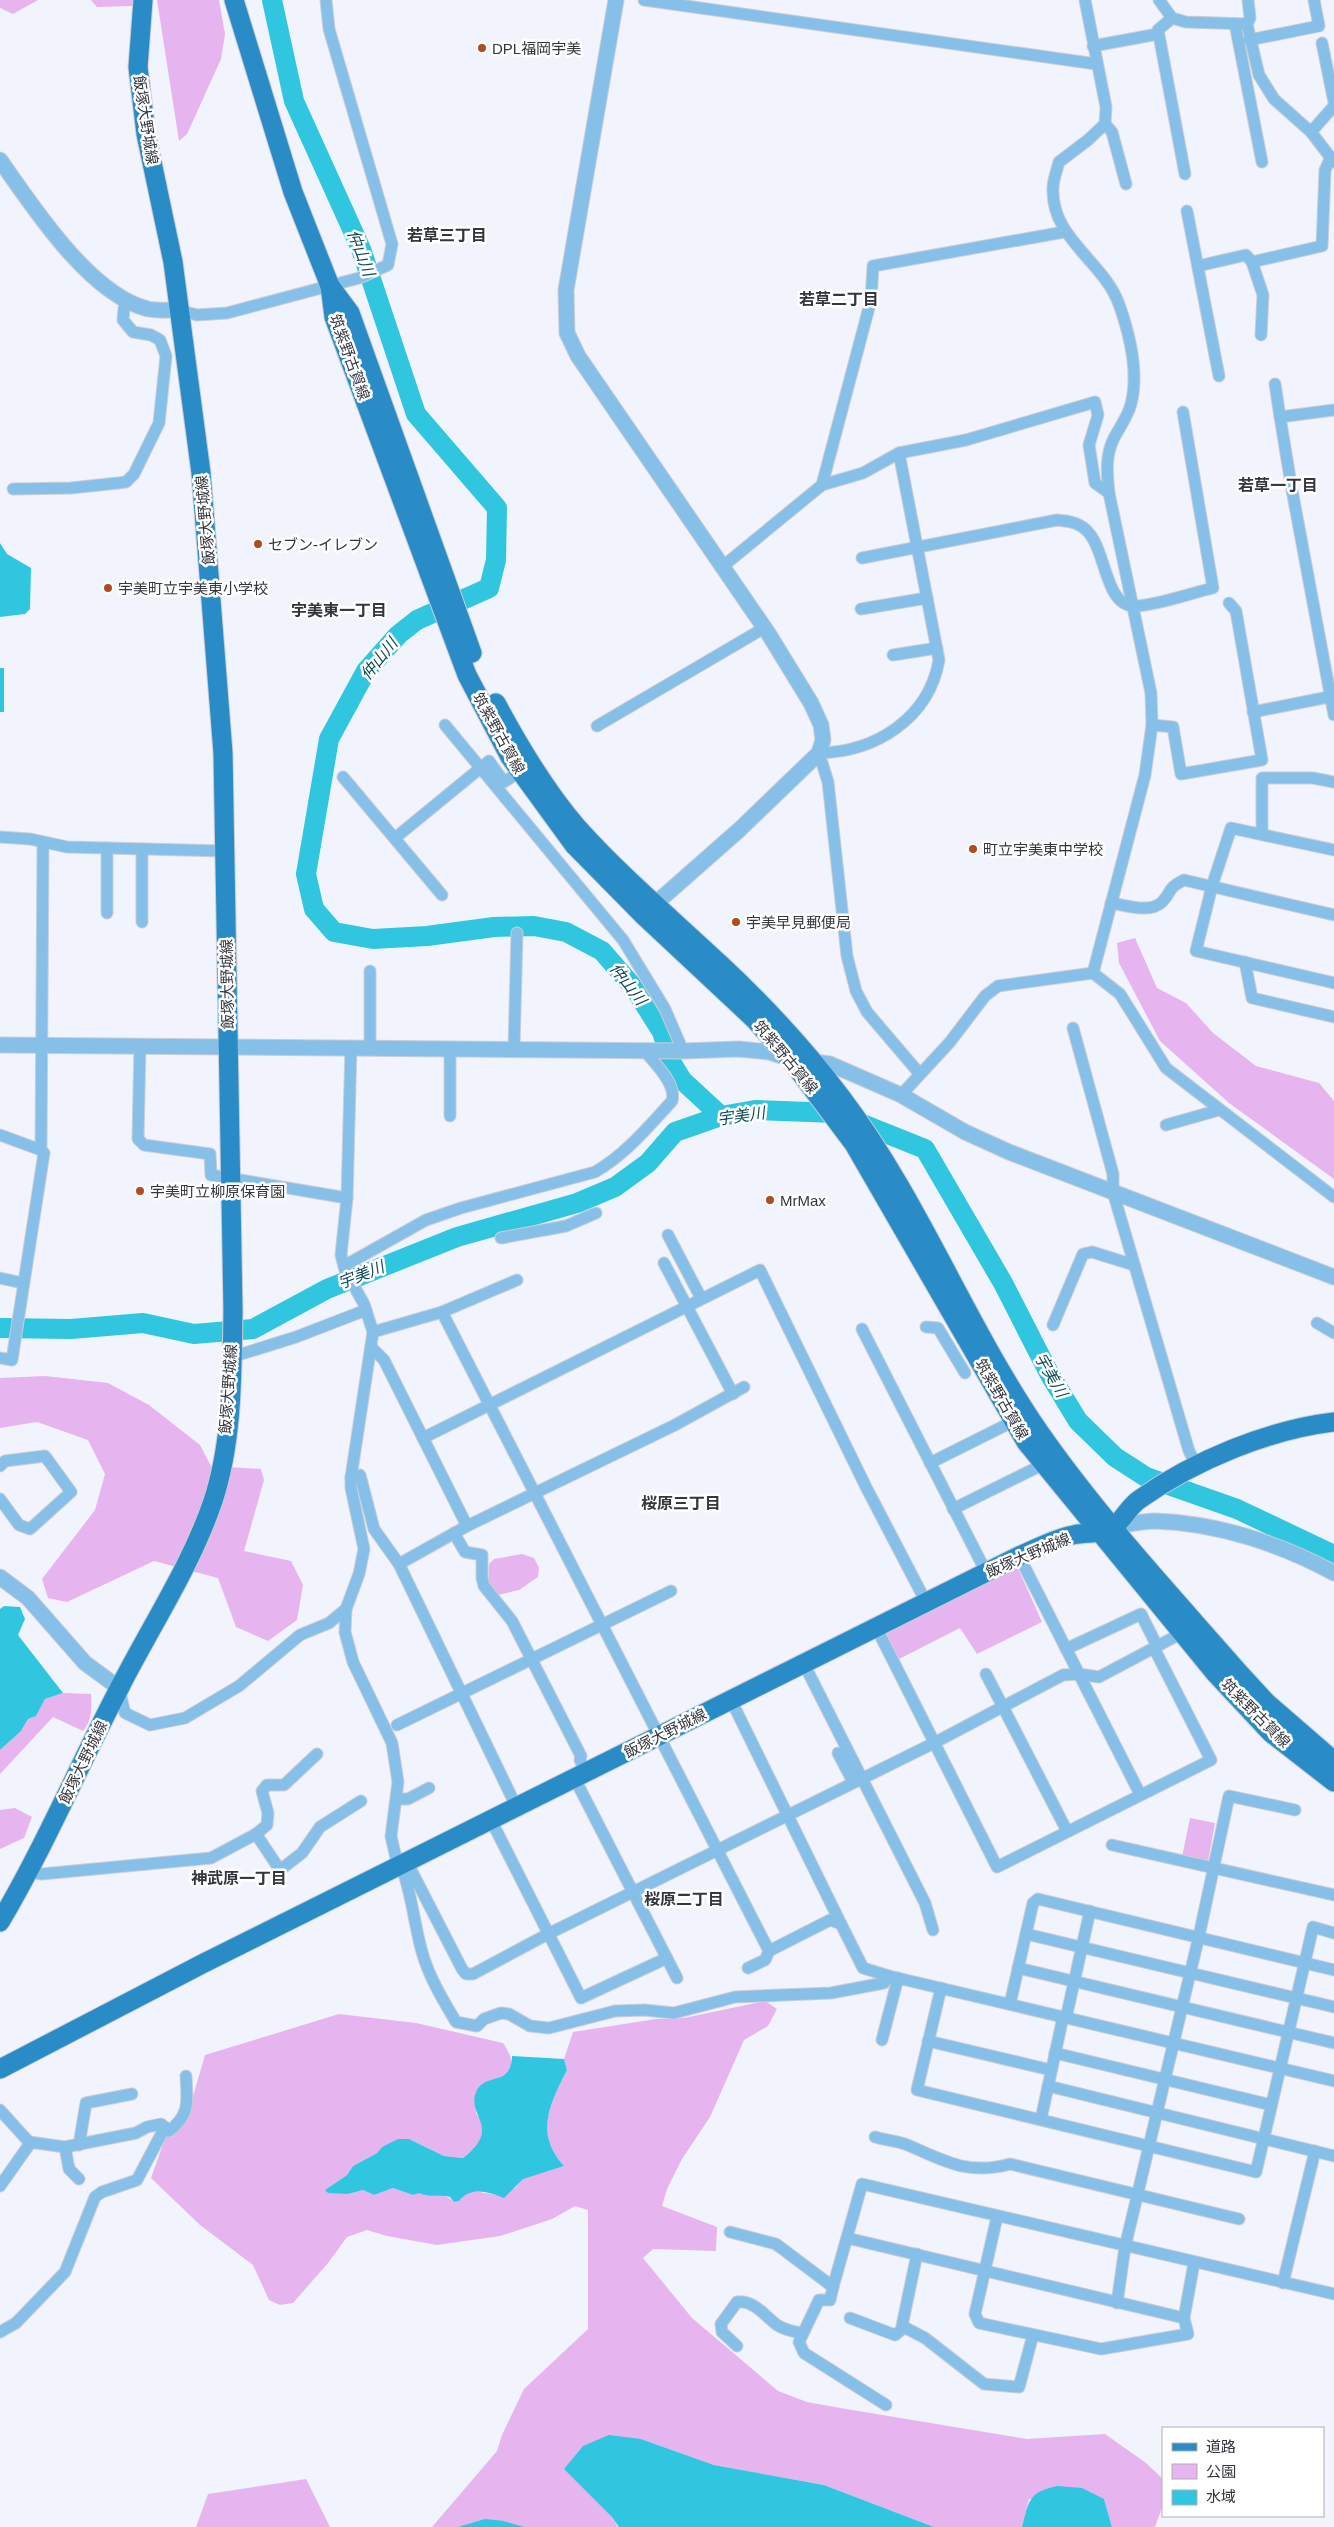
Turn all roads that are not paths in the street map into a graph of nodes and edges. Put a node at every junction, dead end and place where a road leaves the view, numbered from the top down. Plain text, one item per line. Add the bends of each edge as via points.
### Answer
1 (143, 0) edge
2 (234, 0) edge
3 (326, 0) edge
4 (616, 0) edge
5 (644, 0) edge
6 (1085, 0) edge
7 (1159, 0) edge
8 (1248, 0) edge
9 (1314, 0) edge
10 (1172, 18) junction
11 (1241, 24) junction
12 (1158, 34) junction
13 (1250, 40) junction
14 (1322, 43) dead end
15 (1093, 46) junction
16 (1096, 64) junction
17 (1334, 102) edge
18 (1334, 106) edge
19 (1105, 124) junction
20 (1311, 132) junction
21 (0, 160) edge
22 (1332, 160) edge
23 (1262, 162) dead end
24 (1185, 174) dead end
25 (1126, 184) dead end
26 (1187, 211) dead end
27 (1064, 232) junction
28 (1252, 262) junction
29 (1198, 266) junction
30 (330, 286) junction
31 (128, 300) junction
32 (179, 310) junction
33 (1261, 335) dead end
34 (1219, 376) dead end
35 (1275, 384) dead end
36 (1334, 410) edge
37 (1183, 412) dead end
38 (1280, 417) junction
39 (899, 453) junction
40 (822, 485) junction
41 (13, 488) dead end
42 (1108, 493) junction
43 (917, 547) junction
44 (862, 558) dead end
45 (722, 567) junction
46 (927, 598) junction
47 (1230, 603) dead end
48 (1132, 606) junction
49 (861, 609) dead end
50 (453, 620) junction
51 (764, 628) junction
52 (937, 648) junction
53 (893, 655) dead end
54 (1332, 696) edge
55 (1253, 712) junction
56 (1334, 715) edge
57 (445, 725) dead end
58 (597, 726) dead end
59 (1152, 726) junction
60 (819, 753) junction
61 (479, 768) junction
62 (519, 772) junction
63 (343, 776) dead end
64 (1334, 782) edge
65 (1262, 834) junction
66 (0, 837) edge
67 (395, 838) junction
68 (43, 844) junction
69 (107, 848) junction
70 (142, 849) junction
71 (224, 850) junction
72 (1334, 850) edge
73 (1212, 886) junction
74 (442, 894) dead end
75 (1111, 903) junction
76 (649, 910) junction
77 (107, 913) dead end
78 (1334, 914) edge
79 (142, 922) dead end
80 (517, 933) dead end
81 (1245, 962) junction
82 (370, 971) dead end
83 (1093, 973) junction
84 (1334, 983) edge
85 (1334, 1017) edge
86 (1073, 1028) dead end
87 (0, 1045) edge
88 (42, 1045) junction
89 (140, 1045) junction
90 (228, 1045) junction
91 (351, 1046) junction
92 (370, 1047) junction
93 (450, 1048) junction
94 (514, 1048) junction
95 (646, 1050) junction
96 (683, 1051) junction
97 (790, 1059) junction
98 (813, 1062) junction
99 (919, 1073) junction
100 (901, 1094) junction
101 (1219, 1110) junction
102 (450, 1116) dead end
103 (1166, 1125) dead end
104 (0, 1135) edge
105 (41, 1150) junction
106 (231, 1179) junction
107 (1113, 1192) junction
108 (1334, 1197) edge
109 (347, 1198) junction
110 (596, 1213) dead end
111 (668, 1234) dead end
112 (501, 1238) dead end
113 (664, 1263) dead end
114 (1134, 1265) junction
115 (344, 1268) junction
116 (1334, 1277) edge
117 (0, 1278) edge
118 (516, 1280) dead end
119 (24, 1283) junction
120 (701, 1298) junction
121 (686, 1305) junction
122 (365, 1307) junction
123 (442, 1312) junction
124 (1317, 1323) dead end
125 (1053, 1325) dead end
126 (926, 1327) dead end
127 (862, 1329) dead end
128 (373, 1332) junction
129 (1334, 1333) edge
130 (371, 1346) junction
131 (232, 1352) junction
132 (978, 1357) junction
133 (6, 1359) edge
134 (744, 1387) dead end
135 (732, 1394) junction
136 (490, 1404) junction
137 (1014, 1420) junction
138 (1334, 1422) edge
139 (423, 1438) junction
140 (930, 1463) junction
141 (1044, 1464) junction
142 (0, 1466) edge
143 (1191, 1469) junction
144 (351, 1476) junction
145 (535, 1492) junction
146 (0, 1499) edge
147 (953, 1509) junction
148 (467, 1526) junction
149 (1106, 1529) junction
150 (454, 1533) junction
151 (1019, 1556) junction
152 (399, 1564) junction
153 (986, 1572) junction
154 (1334, 1573) edge
155 (0, 1576) edge
156 (671, 1591) dead end
157 (926, 1602) junction
158 (346, 1609) junction
159 (602, 1624) junction
160 (876, 1627) junction
161 (1182, 1633) junction
162 (1155, 1647) junction
163 (1066, 1649) junction
164 (532, 1658) junction
165 (803, 1662) junction
166 (986, 1674) dead end
167 (1079, 1674) junction
168 (119, 1688) junction
169 (461, 1693) junction
170 (731, 1700) junction
171 (1003, 1706) junction
172 (397, 1725) dead end
173 (660, 1736) junction
174 (934, 1743) junction
175 (838, 1753) dead end
176 (317, 1754) dead end
177 (1334, 1761) edge
178 (581, 1776) junction
179 (857, 1780) junction
180 (1334, 1782) edge
181 (429, 1788) dead end
182 (1140, 1794) junction
183 (398, 1799) junction
184 (361, 1802) dead end
185 (517, 1808) junction
186 (1295, 1810) dead end
187 (788, 1814) junction
188 (491, 1820) junction
189 (1067, 1831) junction
190 (256, 1834) junction
191 (1112, 1845) dead end
192 (717, 1850) junction
193 (402, 1865) junction
194 (1214, 1868) junction
195 (30, 1872) junction
196 (633, 1893) junction
197 (1334, 1895) edge
198 (1090, 1911) junction
199 (0, 1922) edge
200 (841, 1924) junction
201 (933, 1930) dead end
202 (1334, 1933) edge
203 (548, 1934) junction
204 (1026, 1934) junction
205 (1199, 1936) junction
206 (1082, 1948) junction
207 (769, 1951) junction
208 (667, 1958) junction
209 (1304, 1962) junction
210 (748, 1968) dead end
211 (1018, 1968) junction
212 (1334, 1970) edge
213 (1190, 1973) junction
214 (893, 1977) junction
215 (676, 1978) dead end
216 (1074, 1981) junction
217 (941, 1988) junction
218 (1296, 1998) junction
219 (1010, 2004) junction
220 (1182, 2007) junction
221 (1334, 2007) edge
222 (1064, 2018) junction
223 (1288, 2032) junction
224 (882, 2040) dead end
225 (928, 2041) junction
226 (1174, 2042) junction
227 (1334, 2043) edge
228 (1055, 2053) junction
229 (1280, 2068) junction
230 (0, 2069) edge
231 (1051, 2070) junction
232 (186, 2076) dead end
233 (1165, 2079) junction
234 (1334, 2081) edge
235 (1048, 2086) junction
236 (132, 2094) dead end
237 (1271, 2105) junction
238 (0, 2110) edge
239 (1158, 2112) junction
240 (1041, 2119) junction
241 (165, 2127) junction
242 (874, 2137) dead end
243 (1263, 2138) junction
244 (31, 2142) junction
245 (79, 2144) junction
246 (1150, 2146) junction
247 (66, 2147) junction
248 (1316, 2151) junction
249 (1334, 2156) edge
250 (79, 2179) dead end
251 (0, 2186) edge
252 (1138, 2196) junction
253 (997, 2217) junction
254 (1239, 2220) dead end
255 (730, 2232) dead end
256 (847, 2238) junction
257 (1125, 2247) junction
258 (917, 2254) junction
259 (1194, 2263) junction
260 (985, 2269) junction
261 (1283, 2283) junction
262 (833, 2287) junction
263 (1334, 2294) edge
264 (1117, 2303) junction
265 (850, 2318) dead end
266 (1184, 2318) junction
267 (905, 2328) junction
268 (0, 2332) edge
269 (804, 2333) junction
270 (1033, 2335) junction
271 (737, 2346) dead end
272 (886, 2405) dead end

1 - 32 main road, 飯塚大野城線 via 138,67 144,124 173,262
2 - 30 main road, 筑紫野古賀線 via 293,192
3 - 30 street via 328,30 392,244 388,265
4 - 45 street via 566,290 567,334 578,356
5 - 16 street
6 - 15 street
7 - 10 street
8 - 11 street via 1250,18
9 - 13 street via 1319,26
10 - 11 street via 1186,22
10 - 12 street via 1158,30
11 - 13 street
11 - 23 street
12 - 15 street
12 - 24 street
13 - 20 street via 1259,75 1274,99
14 - 17 street
15 - 16 street
16 - 19 street via 1106,107
18 - 20 street
19 - 25 street via 1112,132
19 - 27 street via 1059,162 1053,189
20 - 22 street
21 - 31 street via 80,263 108,288
22 - 28 street via 1325,170 1322,246
26 - 29 street
27 - 40 street via 873,266 872,300
27 - 42 street via 1112,285 1130,344 1134,373 1131,404 1108,454
28 - 29 street via 1246,255
28 - 33 street via 1263,295
29 - 34 street
30 - 32 street via 227,313 197,315
30 - 50 main road, 筑紫野古賀線 via 350,313
31 - 32 street via 147,308
31 - 41 street via 124,320 133,332 160,340 166,356 159,423 134,474 126,482 118,483 71,488
32 - 71 main road, 飯塚大野城線 via 201,473 223,753
35 - 38 street
36 - 38 street
37 - 48 street via 1213,588
38 - 54 street
39 - 40 street via 863,473
39 - 42 street via 966,440 1095,402 1098,416 1089,446 1096,482
39 - 43 street
40 - 45 street
42 - 48 street
43 - 44 street
43 - 46 street
43 - 48 street via 1057,520 1071,522 1080,525 1097,543 1114,591 1119,600
45 - 51 street
46 - 49 street
46 - 52 street
47 - 55 street via 1236,610
48 - 59 street via 1151,693
50 - 62 main road, 筑紫野古賀線 via 467,675
50 - 76 main road, 筑紫野古賀線 via 518,743 547,787 575,825
51 - 58 street
51 - 60 street via 822,724 823,740
52 - 53 street
52 - 60 street via 937,675 908,721 883,738 840,753
54 - 55 street
54 - 56 street
55 - 59 street via 1262,760 1181,774 1173,727
57 - 61 street
59 - 75 street via 1145,775
60 - 76 street
60 - 99 street via 828,782 847,956 856,991 867,1012
61 - 62 street via 489,761 504,782
61 - 67 street
61 - 96 street via 623,940 665,1009
62 - 76 main road, 筑紫野古賀線 via 574,845
63 - 67 street
64 - 65 street via 1313,778 1262,778
65 - 72 street
65 - 73 street via 1231,828
66 - 68 street via 30,839
67 - 74 street
68 - 69 street
68 - 88 street
69 - 70 street
69 - 77 street
70 - 71 street
70 - 79 street
71 - 90 main road, 飯塚大野城線
73 - 75 street via 1184,880 1171,886 1162,903 1149,908
73 - 78 street
73 - 81 street via 1196,951
75 - 83 street
76 - 97 main road, 筑紫野古賀線
76 - 98 main road, 筑紫野古賀線 via 737,981 784,1027
80 - 94 street
81 - 84 street
81 - 85 street via 1252,998
82 - 92 street
83 - 99 street via 998,986 985,996 950,1042
83 - 101 street via 1120,994 1166,1068
86 - 107 street via 1113,1174
87 - 88 street
88 - 89 street
88 - 105 street
89 - 90 street
89 - 106 street via 138,1140 144,1145 210,1154 211,1175
90 - 91 street
90 - 106 main road, 飯塚大野城線
91 - 92 street
91 - 109 street
92 - 93 street
93 - 94 street
93 - 102 street
94 - 95 street
95 - 96 street
95 - 115 street via 673,1090 672,1101 613,1162 554,1188 461,1208 426,1220
96 - 97 street via 739,1049 769,1052
97 - 98 street
97 - 132 main road, 筑紫野古賀線 via 854,1144
98 - 100 street via 830,1064
98 - 149 main road, 筑紫野古賀線 via 879,1152 1010,1385
99 - 100 street
100 - 107 street via 965,1132
101 - 103 street
101 - 108 street
104 - 105 street
105 - 119 street via 44,1154
106 - 109 street
106 - 131 main road, 飯塚大野城線
107 - 114 street
107 - 116 street
109 - 115 street via 341,1254
110 - 112 street via 566,1226
111 - 120 street
113 - 121 street
114 - 125 street via 1092,1252 1083,1254
114 - 143 street via 1189,1451
115 - 122 street
117 - 119 street
118 - 123 street
119 - 133 street via 18,1320
120 - 121 street
120 - 157 street via 760,1270
121 - 135 street
121 - 136 street
122 - 128 street
122 - 131 street via 296,1337
123 - 128 street
123 - 136 street
124 - 129 street
126 - 132 street via 938,1328 963,1370
127 - 140 street
128 - 130 street
130 - 139 street via 384,1360
130 - 144 street
131 - 168 main road, 飯塚大野城線 via 231,1398 213,1501 188,1557
132 - 137 main road, 筑紫野古賀線
134 - 135 street
135 - 145 street
136 - 139 street
136 - 145 street
137 - 140 street
137 - 141 main road, 筑紫野古賀線
138 - 143 main road via 1302,1426 1267,1436
139 - 148 street
140 - 147 street
141 - 147 street
141 - 149 main road, 筑紫野古賀線
142 - 146 street via 5,1461 45,1456 71,1492 30,1529 19,1525
143 - 149 main road via 1138,1500
144 - 152 street via 360,1475 374,1529
144 - 158 street via 364,1549
145 - 148 street
145 - 159 street
147 - 153 street
148 - 150 street
149 - 151 main road, 飯塚大野城線 via 1071,1535
149 - 154 street via 1153,1521 1238,1535 1282,1548
149 - 161 main road, 筑紫野古賀線
149 - 177 main road, 筑紫野古賀線 via 1267,1703
150 - 152 street
150 - 164 street via 465,1552 482,1555 484,1586 512,1620
151 - 153 main road, 飯塚大野城線
151 - 163 street
152 - 169 street
153 - 157 main road, 飯塚大野城線
155 - 168 street via 28,1598 85,1663
156 - 159 street
157 - 160 main road, 飯塚大野城線
158 - 168 street via 329,1622 300,1636 239,1686 185,1718 150,1725 125,1713
158 - 183 street via 345,1632 353,1662 392,1744
159 - 164 street
159 - 173 street
160 - 165 main road, 飯塚大野城線
160 - 174 street
161 - 162 street
161 - 180 main road, 筑紫野古賀線 via 1268,1736
162 - 163 street via 1141,1614
162 - 167 street via 1099,1677
162 - 182 street via 1211,1760
163 - 167 street
164 - 169 street
164 - 178 street via 581,1756
165 - 170 main road, 飯塚大野城線
165 - 179 street
166 - 171 street
167 - 171 street via 1063,1675
167 - 182 street
168 - 195 main road, 飯塚大野城線
169 - 172 street
169 - 185 street
170 - 173 main road, 飯塚大野城線
170 - 187 street
171 - 174 street
171 - 189 street
173 - 178 main road, 飯塚大野城線
173 - 192 street
174 - 179 street
174 - 189 street via 997,1867
175 - 179 street
176 - 190 street via 284,1785 267,1785 262,1791 269,1820
178 - 185 main road, 飯塚大野城線
178 - 196 street
179 - 187 street
179 - 201 street via 925,1903
181 - 183 street via 408,1799
182 - 189 street
183 - 193 street via 391,1836
184 - 190 street via 320,1827 302,1853 280,1870
185 - 188 main road, 飯塚大野城線
186 - 194 street via 1229,1796
187 - 192 street
187 - 200 street
188 - 193 main road, 飯塚大野城線
188 - 203 street
190 - 195 street via 211,1858 42,1874
191 - 194 street
192 - 196 street
192 - 207 street
193 - 203 street via 466,1974 473,1974
193 - 214 street via 422,1954 456,2022 477,2026 484,2019 501,2013 530,2026 549,2028 616,2012 674,2013 735,1997 850,1991 884,1983
193 - 230 main road, 飯塚大野城線
194 - 197 street
194 - 205 street
195 - 199 main road, 飯塚大野城線
196 - 203 street
196 - 208 street
198 - 204 street via 1038,1899 1033,1903
198 - 205 street
198 - 206 street
200 - 207 street via 830,1920
200 - 214 street via 863,1968
202 - 209 street via 1313,1927
203 - 208 street via 581,1998
204 - 206 street
204 - 211 street
205 - 209 street
205 - 213 street
206 - 213 street
206 - 216 street
207 - 210 street via 765,1960
208 - 215 street
209 - 212 street
209 - 218 street
211 - 216 street
211 - 219 street
213 - 218 street
213 - 220 street
214 - 217 street
214 - 224 street
216 - 220 street
216 - 222 street
217 - 219 street
217 - 225 street
218 - 221 street
218 - 223 street
219 - 222 street
220 - 223 street
220 - 226 street
222 - 226 street
222 - 228 street
223 - 227 street
223 - 229 street
225 - 231 street
225 - 240 street via 917,2090
226 - 229 street
226 - 233 street
228 - 231 street
228 - 233 street
229 - 234 street
229 - 237 street
231 - 235 street
232 - 241 street via 185,2114 180,2123 169,2131
233 - 237 street
233 - 239 street
235 - 239 street
235 - 240 street
236 - 245 street via 86,2103
237 - 243 street
238 - 244 street
239 - 243 street
239 - 246 street
240 - 246 street
241 - 245 street via 161,2124 136,2134
241 - 268 street via 137,2180 95,2197 68,2266 58,2281 16,2323
242 - 252 street via 904,2144 946,2163 973,2170 1010,2164
243 - 246 street via 1256,2172
243 - 248 street
244 - 247 street
244 - 251 street
245 - 247 street
246 - 252 street
247 - 250 street via 70,2169
248 - 249 street
248 - 261 street
252 - 254 street
252 - 257 street
253 - 256 street via 862,2184
253 - 257 street
253 - 260 street
255 - 262 street via 776,2244
256 - 258 street
256 - 262 street
257 - 259 street
257 - 264 street
258 - 260 street
258 - 267 street via 902,2326
259 - 261 street
259 - 266 street
260 - 264 street
260 - 270 street via 975,2314 979,2323
261 - 263 street
262 - 269 street via 830,2300 819,2300
264 - 266 street
265 - 267 street via 895,2335
266 - 270 street via 1188,2334 1102,2349
267 - 270 street via 925,2338 984,2384 1018,2387
269 - 271 street via 790,2331 777,2324 746,2301 737,2302 721,2324 722,2332
269 - 272 street via 799,2342 804,2353

